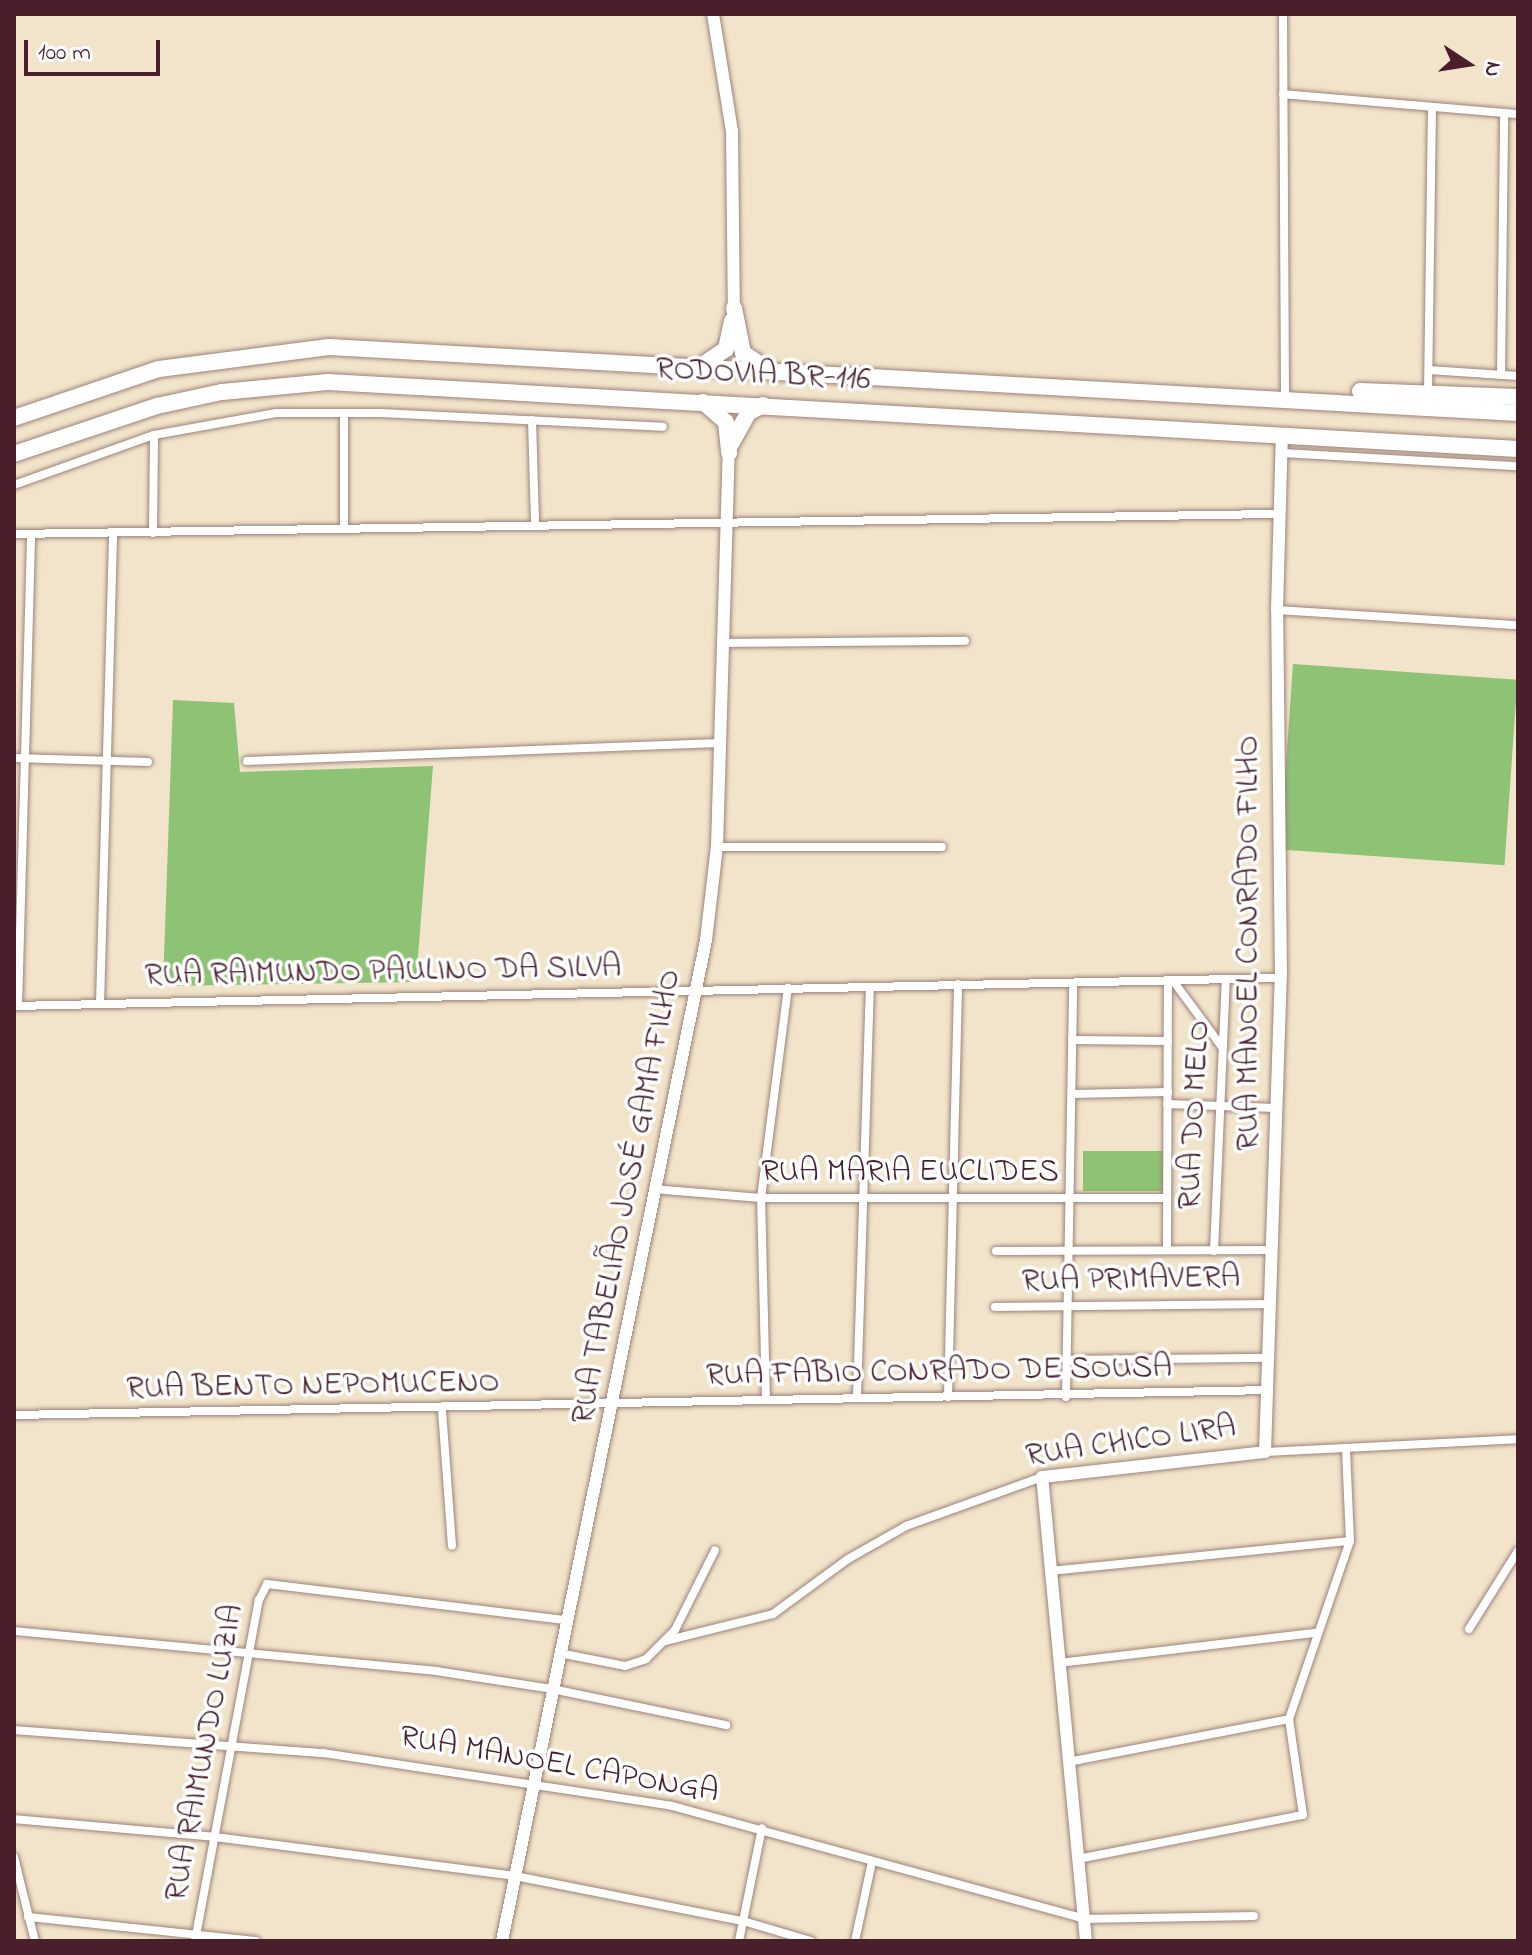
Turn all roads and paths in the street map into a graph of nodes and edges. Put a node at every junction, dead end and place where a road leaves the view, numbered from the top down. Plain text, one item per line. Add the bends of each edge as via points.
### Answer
1 (713, 14) edge
2 (1283, 14) edge
3 (1283, 94) junction
4 (1432, 107) junction
5 (1504, 113) junction
6 (1518, 114) edge
7 (734, 308) junction
8 (701, 366) junction
9 (1429, 370) junction
10 (773, 371) junction
11 (1501, 375) junction
12 (1518, 376) edge
13 (1428, 393) junction
14 (1291, 397) junction
15 (1518, 397) edge
16 (702, 401) junction
17 (764, 405) junction
18 (344, 413) junction
19 (1518, 413) edge
20 (14, 418) edge
21 (532, 420) junction
22 (663, 427) dead end
23 (154, 435) junction
24 (1282, 435) junction
25 (1518, 449) edge
26 (729, 453) junction
27 (1282, 453) junction
28 (14, 454) edge
29 (1518, 466) edge
30 (14, 485) edge
31 (1280, 514) junction
32 (728, 520) junction
33 (535, 524) junction
34 (344, 529) junction
35 (113, 533) junction
36 (153, 533) junction
37 (14, 534) edge
38 (31, 534) junction
39 (1277, 610) junction
40 (1518, 625) edge
41 (965, 641) dead end
42 (721, 643) junction
43 (719, 743) junction
44 (19, 758) edge
45 (107, 761) junction
46 (247, 761) dead end
47 (148, 762) dead end
48 (717, 847) junction
49 (942, 847) dead end
50 (1281, 978) junction
51 (1226, 980) junction
52 (1171, 983) junction
53 (958, 984) junction
54 (1073, 985) junction
55 (788, 988) junction
56 (697, 989) junction
57 (870, 989) junction
58 (100, 1004) junction
59 (16, 1006) edge
60 (1072, 1040) junction
61 (1168, 1041) junction
62 (1222, 1048) junction
63 (1168, 1092) junction
64 (1072, 1094) junction
65 (1167, 1104) junction
66 (1219, 1106) junction
67 (1275, 1108) junction
68 (653, 1189) junction
69 (955, 1196) junction
70 (860, 1197) junction
71 (1070, 1197) junction
72 (761, 1198) junction
73 (1167, 1198) junction
74 (1167, 1249) junction
75 (1270, 1250) junction
76 (996, 1251) dead end
77 (1069, 1251) junction
78 (1214, 1251) junction
79 (1268, 1304) junction
80 (1068, 1306) junction
81 (995, 1307) dead end
82 (1267, 1358) junction
83 (1067, 1360) junction
84 (1266, 1390) junction
85 (857, 1397) junction
86 (948, 1397) junction
87 (1066, 1397) junction
88 (766, 1400) junction
89 (613, 1403) junction
90 (442, 1410) junction
91 (14, 1415) edge
92 (1518, 1439) edge
93 (1346, 1449) junction
94 (1265, 1452) junction
95 (1042, 1477) junction
96 (1350, 1541) junction
97 (452, 1546) dead end
98 (715, 1550) dead end
99 (1518, 1551) edge
100 (1049, 1571) junction
101 (565, 1620) junction
102 (1469, 1629) dead end
103 (14, 1631) edge
104 (1316, 1633) junction
105 (665, 1641) junction
106 (250, 1651) junction
107 (559, 1653) junction
108 (1059, 1663) junction
109 (552, 1689) junction
110 (1289, 1719) junction
111 (726, 1725) dead end
112 (14, 1730) edge
113 (231, 1746) junction
114 (1068, 1762) junction
115 (534, 1782) junction
116 (14, 1819) edge
117 (762, 1828) junction
118 (215, 1837) junction
119 (14, 1857) edge
120 (1078, 1859) junction
121 (872, 1862) junction
122 (515, 1876) junction
123 (15, 1884) edge
124 (1254, 1916) dead end
125 (28, 1917) junction
126 (1084, 1919) junction
127 (743, 1921) junction
128 (196, 1938) edge
129 (35, 1941) edge
130 (256, 1941) edge
131 (502, 1941) edge
132 (739, 1941) edge
133 (811, 1941) edge
134 (855, 1941) edge
135 (1086, 1941) edge

1 - 7 street via 733,141
2 - 3 street
3 - 4 street
3 - 14 street
4 - 5 street
4 - 9 street
5 - 6 street
5 - 11 street
7 - 8 highway via 728,345
7 - 10 highway via 743,353
8 - 10 highway, RODOVIA BR-116
8 - 20 highway, RODOVIA BR-116 via 386,347 280,350 159,369
9 - 11 street
9 - 13 street
10 - 14 highway, RODOVIA BR-116
11 - 12 street
13 - 14 highway via 1347,391
13 - 15 highway
14 - 19 highway, RODOVIA BR-116
16 - 17 highway, RODOVIA BR-116
16 - 26 highway via 726,422
16 - 28 highway, RODOVIA BR-116 via 433,384 304,383 157,406
17 - 24 highway, RODOVIA BR-116
17 - 26 highway via 738,426
18 - 21 street
18 - 23 street via 253,416
18 - 34 street
21 - 22 street
21 - 33 street
23 - 30 street
23 - 36 street
24 - 25 highway, RODOVIA BR-116
24 - 27 street, RUA MANOEL CONRADO FILHO
26 - 32 street, RUA TABELIÃO JOSÉ GAMA FILHO
27 - 29 street
27 - 31 street, RUA MANOEL CONRADO FILHO
31 - 32 street via 979,522
31 - 39 street, RUA MANOEL CONRADO FILHO
32 - 33 street
32 - 42 street, RUA TABELIÃO JOSÉ GAMA FILHO
33 - 34 street
34 - 36 street
35 - 36 street
35 - 38 street
35 - 45 street
37 - 38 street
38 - 44 street
39 - 40 street
39 - 50 street, RUA MANOEL CONRADO FILHO
41 - 42 street
42 - 43 street, RUA TABELIÃO JOSÉ GAMA FILHO
43 - 46 street
43 - 48 street, RUA TABELIÃO JOSÉ GAMA FILHO
44 - 45 street
44 - 59 street
45 - 47 street
45 - 58 street
48 - 49 street
48 - 56 street, RUA TABELIÃO JOSÉ GAMA FILHO
50 - 51 street, RUA RAIMUNDO PAULINO DA SILVA
50 - 67 street, RUA MANOEL CONRADO FILHO
51 - 52 street, RUA RAIMUNDO PAULINO DA SILVA
51 - 62 street, RUA DO MELO
52 - 54 street, RUA RAIMUNDO PAULINO DA SILVA
52 - 61 street
52 - 62 street
53 - 54 street, RUA RAIMUNDO PAULINO DA SILVA
53 - 57 street, RUA RAIMUNDO PAULINO DA SILVA
53 - 69 street
54 - 60 street
55 - 56 street, RUA RAIMUNDO PAULINO DA SILVA
55 - 57 street, RUA RAIMUNDO PAULINO DA SILVA
55 - 72 street
56 - 58 street, RUA RAIMUNDO PAULINO DA SILVA
56 - 68 street, RUA TABELIÃO JOSÉ GAMA FILHO
57 - 70 street
58 - 59 street, RUA RAIMUNDO PAULINO DA SILVA
60 - 61 street
60 - 64 street
61 - 63 street
62 - 66 street, RUA DO MELO
63 - 64 street
63 - 65 street
64 - 71 street
65 - 66 street
65 - 73 street
66 - 67 street
66 - 78 street, RUA DO MELO
67 - 75 street, RUA MANOEL CONRADO FILHO
68 - 72 street, RUA MARIA EUCLIDES
68 - 89 street, RUA TABELIÃO JOSÉ GAMA FILHO
69 - 70 street, RUA MARIA EUCLIDES
69 - 71 street, RUA MARIA EUCLIDES
69 - 86 street
70 - 72 street, RUA MARIA EUCLIDES
70 - 85 street
71 - 73 street, RUA MARIA EUCLIDES
71 - 77 street
72 - 88 street
73 - 74 street
74 - 77 street
74 - 78 street
75 - 78 street
75 - 79 street, RUA MANOEL CONRADO FILHO
76 - 77 street
77 - 80 street
79 - 80 street, RUA PRIMAVERA
79 - 82 street, RUA MANOEL CONRADO FILHO
80 - 81 street, RUA PRIMAVERA
80 - 83 street
82 - 83 street
82 - 84 street, RUA MANOEL CONRADO FILHO
83 - 87 street
84 - 87 street, RUA FABIO CONRADO DE SOUSA
84 - 94 street, RUA MANOEL CONRADO FILHO
85 - 86 street, RUA FABIO CONRADO DE SOUSA
85 - 88 street, RUA FABIO CONRADO DE SOUSA
86 - 87 street, RUA FABIO CONRADO DE SOUSA
88 - 89 street, RUA FABIO CONRADO DE SOUSA
89 - 90 street, RUA BENTO NEPOMUCENO
89 - 101 street, RUA TABELIÃO JOSÉ GAMA FILHO
90 - 91 street, RUA BENTO NEPOMUCENO
90 - 97 street
92 - 93 street, RUA CHICO LIRA
93 - 94 street, RUA CHICO LIRA
93 - 96 street
94 - 95 street, RUA CHICO LIRA
95 - 100 street
95 - 105 street, RUA CHICO LIRA via 906,1526 856,1554 773,1614
96 - 100 street
96 - 104 street
98 - 105 street
99 - 102 street
100 - 108 street
101 - 106 street, RUA RAIMUNDO LUZIA via 276,1582 261,1593
101 - 107 street, RUA TABELIÃO JOSÉ GAMA FILHO
103 - 106 street
104 - 108 street
104 - 110 street
105 - 107 street, RUA CHICO LIRA via 646,1659 625,1666
106 - 109 street
106 - 113 street, RUA RAIMUNDO LUZIA
107 - 109 street, RUA TABELIÃO JOSÉ GAMA FILHO
108 - 114 street
109 - 111 street
109 - 115 street, RUA TABELIÃO JOSÉ GAMA FILHO
110 - 114 street
110 - 120 street via 1303,1815
112 - 113 street, RUA MANOEL CAPONGA
113 - 115 street, RUA MANOEL CAPONGA
113 - 118 street, RUA RAIMUNDO LUZIA
114 - 120 street
115 - 117 street, RUA MANOEL CAPONGA
115 - 122 street, RUA TABELIÃO JOSÉ GAMA FILHO
116 - 118 street
117 - 121 street, RUA MANOEL CAPONGA
117 - 127 street
118 - 122 street
118 - 128 street, RUA RAIMUNDO LUZIA
119 - 123 street
120 - 126 street
121 - 126 street, RUA MANOEL CAPONGA
121 - 134 street
122 - 127 street
122 - 131 street, RUA TABELIÃO JOSÉ GAMA FILHO
123 - 125 street
124 - 126 street, RUA MANOEL CAPONGA
125 - 128 street
125 - 129 street
126 - 135 street
127 - 132 street
127 - 133 street
128 - 130 street

